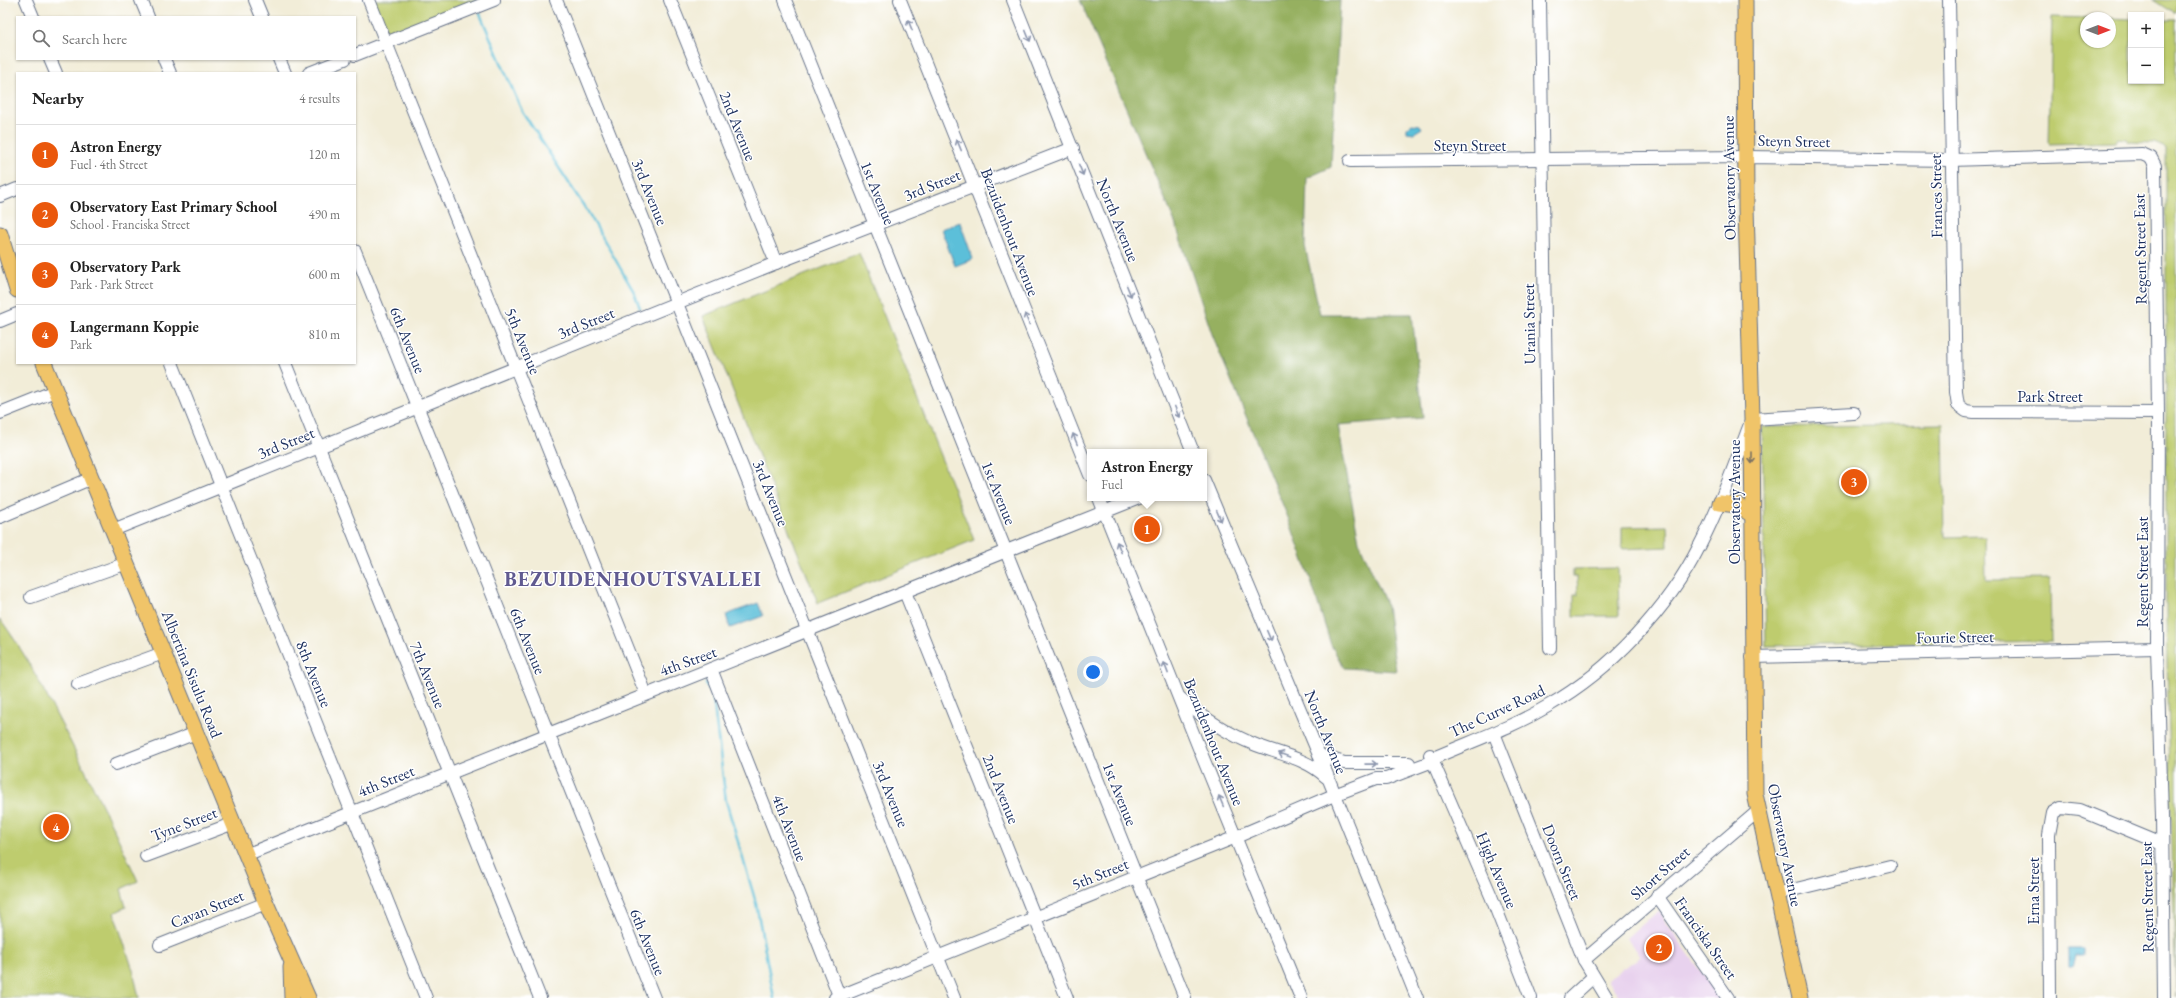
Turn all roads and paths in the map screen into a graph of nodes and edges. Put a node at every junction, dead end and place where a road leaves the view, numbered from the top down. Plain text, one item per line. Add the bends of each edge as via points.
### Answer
1 (26, 0) edge
2 (141, 0) edge
3 (255, 0) edge
4 (369, 0) edge
5 (494, 0) edge
6 (556, 0) edge
7 (670, 0) edge
8 (785, 0) edge
9 (900, 0) edge
10 (1013, 0) edge
11 (1540, 0) edge
12 (1745, 0) edge
13 (1949, 0) edge
14 (33, 16) edge
15 (148, 16) edge
16 (262, 16) edge
17 (387, 43) junction
18 (356, 55) edge
19 (50, 60) edge
20 (164, 60) edge
21 (279, 60) edge
22 (342, 60) edge
23 (56, 72) edge
24 (170, 72) edge
25 (285, 72) edge
26 (312, 72) edge
27 (1073, 148) junction
28 (2142, 154) joint
29 (1746, 157) junction
30 (1543, 160) junction
31 (1951, 160) junction
32 (1350, 161) dead end
33 (976, 185) junction
34 (16, 189) edge
35 (0, 196) edge
36 (874, 225) junction
37 (0, 234) edge
38 (356, 253) edge
39 (776, 263) junction
40 (16, 287) edge
41 (678, 303) junction
42 (16, 314) edge
43 (0, 321) edge
44 (44, 364) edge
45 (172, 364) edge
46 (285, 364) edge
47 (517, 368) junction
48 (55, 392) junction
49 (1956, 392) joint
50 (418, 407) junction
51 (0, 413) edge
52 (1854, 413) dead end
53 (2158, 413) junction
54 (1752, 419) junction
55 (319, 447) junction
56 (1192, 449) edge
57 (1087, 467) edge
58 (92, 478) junction
59 (221, 487) junction
60 (1207, 487) edge
61 (1101, 501) edge
62 (1132, 501) edge
63 (1720, 503) junction
64 (1105, 512) junction
65 (1752, 515) junction
66 (0, 518) edge
67 (113, 530) junction
68 (1006, 552) junction
69 (127, 563) junction
70 (905, 592) junction
71 (31, 597) dead end
72 (809, 631) junction
73 (1550, 648) dead end
74 (2157, 648) junction
75 (163, 652) junction
76 (1752, 656) junction
77 (711, 670) junction
78 (78, 684) dead end
79 (646, 694) junction
80 (1177, 695) junction
81 (196, 733) junction
82 (548, 733) junction
83 (1494, 733) junction
84 (1313, 741) junction
85 (1319, 755) junction
86 (1434, 757) junction
87 (1300, 761) junction
88 (1409, 763) junction
89 (116, 764) dead end
90 (450, 772) junction
91 (1376, 780) junction
92 (1329, 781) junction
93 (1334, 795) junction
94 (351, 812) junction
95 (1757, 812) junction
96 (234, 823) junction
97 (1236, 837) junction
98 (2162, 844) junction
99 (248, 854) junction
100 (146, 856) dead end
101 (1890, 866) dead end
102 (1136, 877) junction
103 (1776, 894) junction
104 (1657, 896) junction
105 (266, 903) junction
106 (1035, 918) junction
107 (160, 945) dead end
108 (290, 956) junction
109 (938, 956) junction
110 (1584, 960) junction
111 (1593, 977) junction
112 (838, 997) edge
113 (292, 998) edge
114 (308, 998) edge
115 (426, 998) edge
116 (540, 998) edge
117 (654, 998) edge
118 (954, 998) edge
119 (1068, 998) edge
120 (1185, 998) edge
121 (1301, 998) edge
122 (1417, 998) edge
123 (1531, 998) edge
124 (1570, 998) edge
125 (1607, 998) edge
126 (1728, 998) edge
127 (1800, 998) edge
128 (2050, 998) edge
129 (2164, 998) edge

1 - 14 street
2 - 15 street
3 - 16 street
4 - 17 street, 5th Avenue
5 - 17 street
6 - 41 street, 3rd Avenue
7 - 39 street, 2nd Avenue
8 - 36 street, 1st Avenue
33 -> 9 street, Bezuidenhout Avenue
10 -> 27 street, North Avenue
11 - 30 street, Urania Street
12 - 29 main road, Observatory Avenue
13 - 31 street, Frances Street
17 - 18 street
17 - 47 street, 5th Avenue
19 - 23 street
20 - 24 street
21 - 25 street
22 - 26 street
27 - 33 street, 3rd Street
27 -> 56 street, North Avenue
28 - 31 street, Steyn Street
28 - 53 street, Regent Street East via 2152,158 2155,166
29 - 30 street, Steyn Street
29 - 31 street, Steyn Street
29 - 54 main road, Observatory Avenue
30 - 32 street, Steyn Street
30 - 73 street, Urania Street
31 - 49 street, Frances Street
33 - 36 street, 3rd Street
57 -> 33 street, Bezuidenhout Avenue
34 - 35 street
36 - 39 street, 3rd Street
36 - 68 street, 1st Avenue
37 - 40 main road
38 - 50 street, 6th Avenue
39 - 41 street, 3rd Street
41 - 47 street, 3rd Street
41 - 72 street, 3rd Avenue
42 - 43 street
44 - 48 main road, Albertina Sisulu Road
45 - 59 street, 8th Avenue
46 - 55 street, 7th Avenue
47 - 50 street, 3rd Street
47 - 79 street, 5th Avenue
48 - 51 street
48 - 58 main road, Albertina Sisulu Road
49 - 53 street, Park Street via 1960,407 1973,412
50 - 55 street, 3rd Street
50 - 82 street, 6th Avenue
52 - 54 street
53 - 74 street, Regent Street East
54 - 63 street, The Curve Road
54 -> 65 main road, Observatory Avenue
55 - 59 street, 3rd Street
55 - 90 street, 7th Avenue
58 - 66 street
58 - 67 main road, Albertina Sisulu Road
59 - 67 street, 3rd Street
59 - 94 street, 8th Avenue
60 -> 84 street, North Avenue
61 - 64 street, Bezuidenhout Avenue
62 - 64 street, 4th Street
63 - 65 main road via 1737,505
63 - 83 street, The Curve Road via 1688,567 1634,637 1594,674 1550,706
64 - 68 street, 4th Street
80 -> 64 street, Bezuidenhout Avenue
65 - 76 main road, Observatory Avenue
67 - 69 main road, Albertina Sisulu Road
68 - 70 street, 4th Street
68 - 102 street, 1st Avenue
69 - 71 street
69 - 75 main road, Albertina Sisulu Road
70 - 72 street, 4th Street
70 - 106 street, 2nd Avenue
72 - 77 street, 4th Street
72 - 109 street, 3rd Avenue
74 - 76 street, Fourie Street
74 - 98 street, Regent Street East
75 - 78 street
75 - 81 main road, Albertina Sisulu Road
76 - 95 main road, Observatory Avenue
77 - 79 street, 4th Street
77 - 112 street, 4th Avenue
79 - 82 street, 4th Street
87 -> 80 street via 1215,725
97 -> 80 street, Bezuidenhout Avenue
81 - 89 street
81 - 96 main road, Albertina Sisulu Road
82 - 90 street, 4th Street
82 - 117 street, 6th Avenue
83 - 86 street, The Curve Road
83 - 110 street, Doorn Street
84 - 85 street, North Avenue
84 - 87 street via 1310,752
85 -> 88 street via 1344,763
85 - 92 street, North Avenue
86 - 88 street, 5th Street
86 - 91 street, 5th Street via 1386,779
86 - 123 street, High Avenue
87 - 92 street via 1314,767
88 - 91 street, 5th Street via 1383,774
90 - 94 street, 4th Street
90 - 116 street, 7th Avenue
91 - 93 street, 5th Street
92 - 93 street, North Avenue
93 - 97 street, 5th Street
93 - 122 street, North Avenue
94 - 99 street, 4th Street
94 - 115 street, 8th Avenue
95 - 103 main road, Observatory Avenue
95 - 104 street, Short Street
96 - 99 main road, Albertina Sisulu Road
96 - 100 street, Tyne Street
97 - 102 street, 5th Street
97 - 121 street, Bezuidenhout Avenue
98 - 128 street, Erna Street via 2080,810 2061,808 2053,813
98 - 129 street, Regent Street East
99 - 105 main road, Albertina Sisulu Road
101 - 103 street
102 - 106 street, 5th Street
102 - 120 street, 1st Avenue
103 - 127 main road, Observatory Avenue
104 - 110 street, Short Street
104 - 126 street, Franciska Street
105 - 107 street, Cavan Street
105 - 108 main road, Albertina Sisulu Road
106 - 109 street, 5th Street
106 - 119 street, 2nd Avenue
108 - 113 main road
108 - 114 main road, Albertina Sisulu Road
109 - 112 street, 5th Street
109 - 118 street, 3rd Avenue
110 - 111 street, Doorn Street
111 - 124 street
111 - 125 street, Doorn Street

